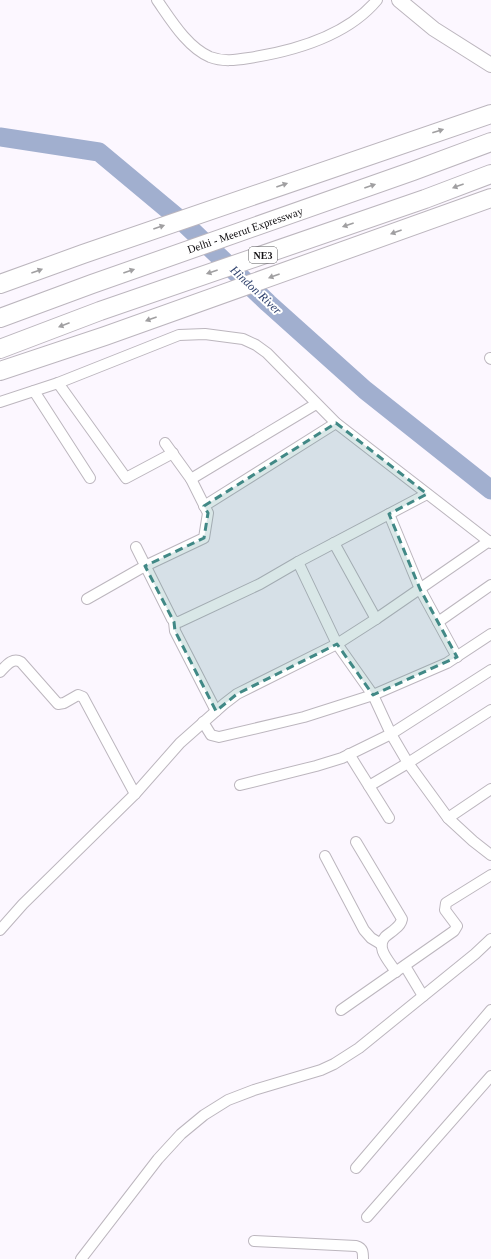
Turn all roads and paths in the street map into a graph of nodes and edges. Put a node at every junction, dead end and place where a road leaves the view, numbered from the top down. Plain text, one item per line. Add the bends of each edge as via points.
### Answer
1 (157, 0) edge
2 (377, 0) edge
3 (399, 0) edge
4 (491, 65) edge
5 (491, 114) edge
6 (491, 142) edge
7 (491, 174) edge
8 (491, 198) edge
9 (0, 284) edge
10 (0, 318) edge
11 (0, 349) edge
12 (0, 371) edge
13 (58, 383) junction
14 (34, 392) junction
15 (0, 402) edge
16 (316, 404) junction
17 (336, 423) junction
18 (166, 443) dead end
19 (173, 453) junction
20 (90, 478) dead end
21 (191, 479) junction
22 (428, 494) junction
23 (204, 506) junction
24 (389, 514) junction
25 (490, 542) edge
26 (334, 543) junction
27 (136, 547) dead end
28 (298, 562) junction
29 (145, 566) junction
30 (491, 585) edge
31 (420, 589) junction
32 (87, 599) dead end
33 (376, 620) junction
34 (174, 622) junction
35 (438, 622) junction
36 (491, 634) edge
37 (337, 644) junction
38 (457, 657) junction
39 (491, 670) edge
40 (0, 672) edge
41 (373, 695) junction
42 (491, 710) edge
43 (216, 711) junction
44 (203, 722) junction
45 (391, 734) junction
46 (349, 754) junction
47 (408, 763) junction
48 (240, 785) dead end
49 (369, 786) junction
50 (491, 789) edge
51 (135, 794) junction
52 (389, 818) dead end
53 (448, 818) junction
54 (356, 842) dead end
55 (491, 855) edge
56 (325, 856) dead end
57 (491, 875) edge
58 (0, 930) edge
59 (491, 939) edge
60 (381, 944) junction
61 (401, 969) junction
62 (423, 996) junction
63 (341, 1010) dead end
64 (491, 1010) edge
65 (491, 1076) edge
66 (356, 1168) dead end
67 (367, 1217) dead end
68 (254, 1241) dead end
69 (81, 1259) edge
70 (363, 1259) edge

1 - 2 street via 187,40 197,49 217,60 231,60 272,54 305,45 346,26
3 - 4 street via 434,29
9 -> 5 highway
10 -> 6 highway, Delhi - Meerut Expressway
7 -> 11 highway, NE3 via 100,311
8 -> 12 highway
13 - 14 street
13 - 16 street via 179,335 205,334 243,339 256,345 267,353
13 - 19 street via 126,478
14 - 15 street
14 - 20 street
16 - 17 street
16 - 21 street
17 - 22 street
17 - 23 street
18 - 19 street
19 - 21 street
21 - 23 street
22 - 24 street
22 - 25 street
23 - 29 street via 208,513 204,538
24 - 26 street
24 - 31 street
25 - 31 street
26 - 28 street
26 - 33 street
27 - 29 street
28 - 34 street via 260,584 182,621
28 - 37 street
29 - 32 street
29 - 34 street
30 - 35 street
31 - 33 street
31 - 35 street
33 - 37 street
34 - 43 street via 175,631
35 - 38 street
36 - 38 street
37 - 41 street
37 - 43 street via 237,694
38 - 41 street
39 - 45 street
40 - 51 street via 11,661 18,660 58,704 78,695 83,696
41 - 44 street via 304,717 219,737 211,735
41 - 45 street
42 - 47 street
43 - 44 street
44 - 51 street via 180,743
45 - 46 street
45 - 47 street
46 - 48 street via 316,766
46 - 49 street
47 - 49 street
47 - 53 street
49 - 52 street
50 - 53 street
51 - 58 street
53 - 55 street
54 - 60 street via 402,919 401,924 384,938
56 - 60 street via 364,930
57 - 61 street via 446,903 445,910 456,923 456,930
59 - 62 street
60 - 61 street via 385,955
61 - 62 street
61 - 63 street
62 - 69 street via 359,1048 334,1064 228,1100 204,1115 181,1134 158,1159
64 - 66 street
65 - 67 street
68 - 70 street via 356,1246 363,1251

